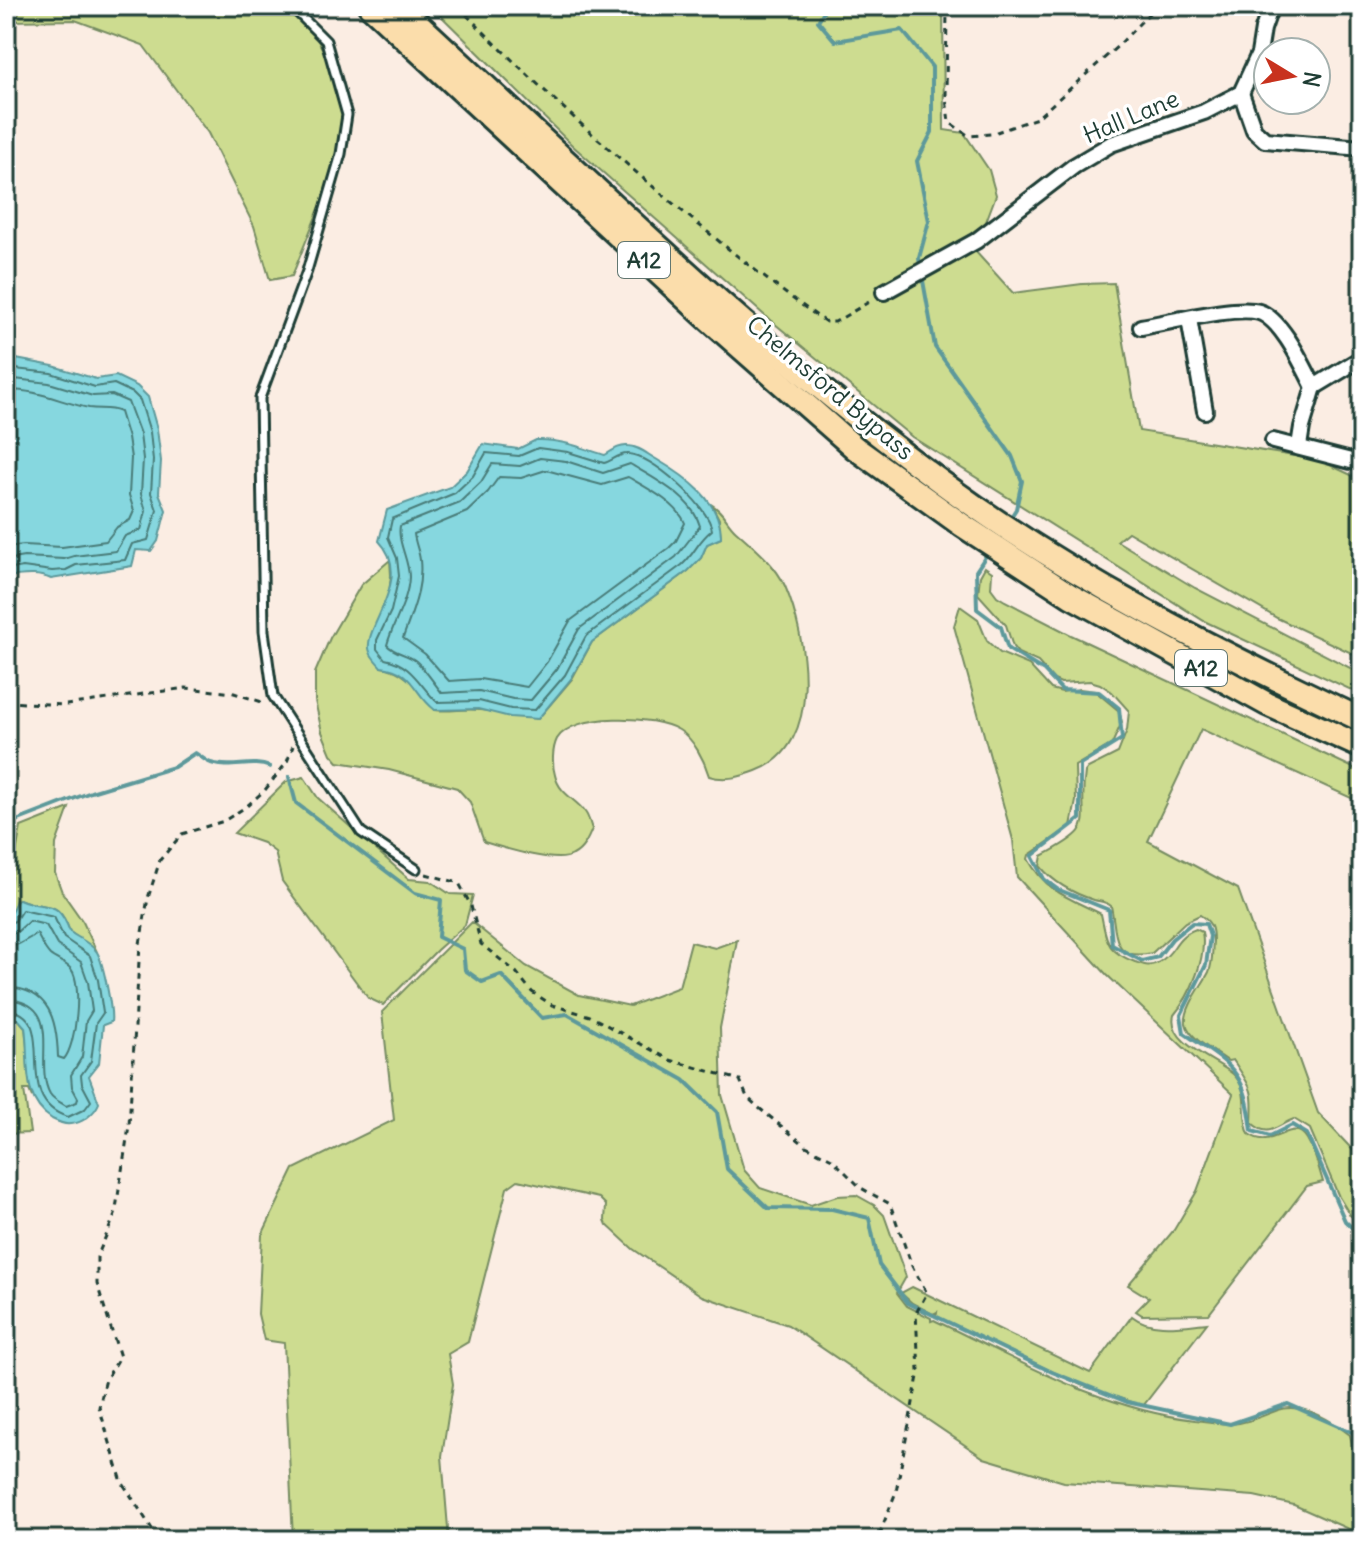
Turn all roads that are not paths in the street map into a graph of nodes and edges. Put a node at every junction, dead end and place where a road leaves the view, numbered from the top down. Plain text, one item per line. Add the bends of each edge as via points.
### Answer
1 (291, 6) edge
2 (370, 6) edge
3 (399, 6) edge
4 (1271, 6) edge
5 (1241, 93) junction
6 (1362, 148) edge
7 (884, 292) road end
8 (1189, 319) junction
9 (1141, 327) dead end
10 (1362, 358) edge
11 (1314, 387) junction
12 (1205, 411) dead end
13 (1273, 441) dead end
14 (1299, 446) junction
15 (1351, 461) dead end
16 (1049, 568) junction
17 (1362, 720) edge
18 (1362, 747) edge
19 (416, 869) road end

1 - 19 lane via 326,41 347,115 311,257 260,398 264,631 273,696 361,832
2 - 16 highway, Chelmsford Bypass / A12 via 855,448 930,502
3 - 16 highway, Chelmsford Bypass / A12 via 710,292 859,420
4 - 5 street via 1259,54
5 - 6 street via 1254,130 1265,140
5 - 7 street, Hall Lane via 1204,112 1111,144 976,241
8 - 9 street
8 - 11 street via 1260,312 1277,325
8 - 12 street
10 - 11 street
11 - 14 street
13 - 14 street
14 - 15 street
16 - 17 highway, Chelmsford Bypass / A12
16 - 18 highway, Chelmsford Bypass / A12 via 1071,596 1267,704

